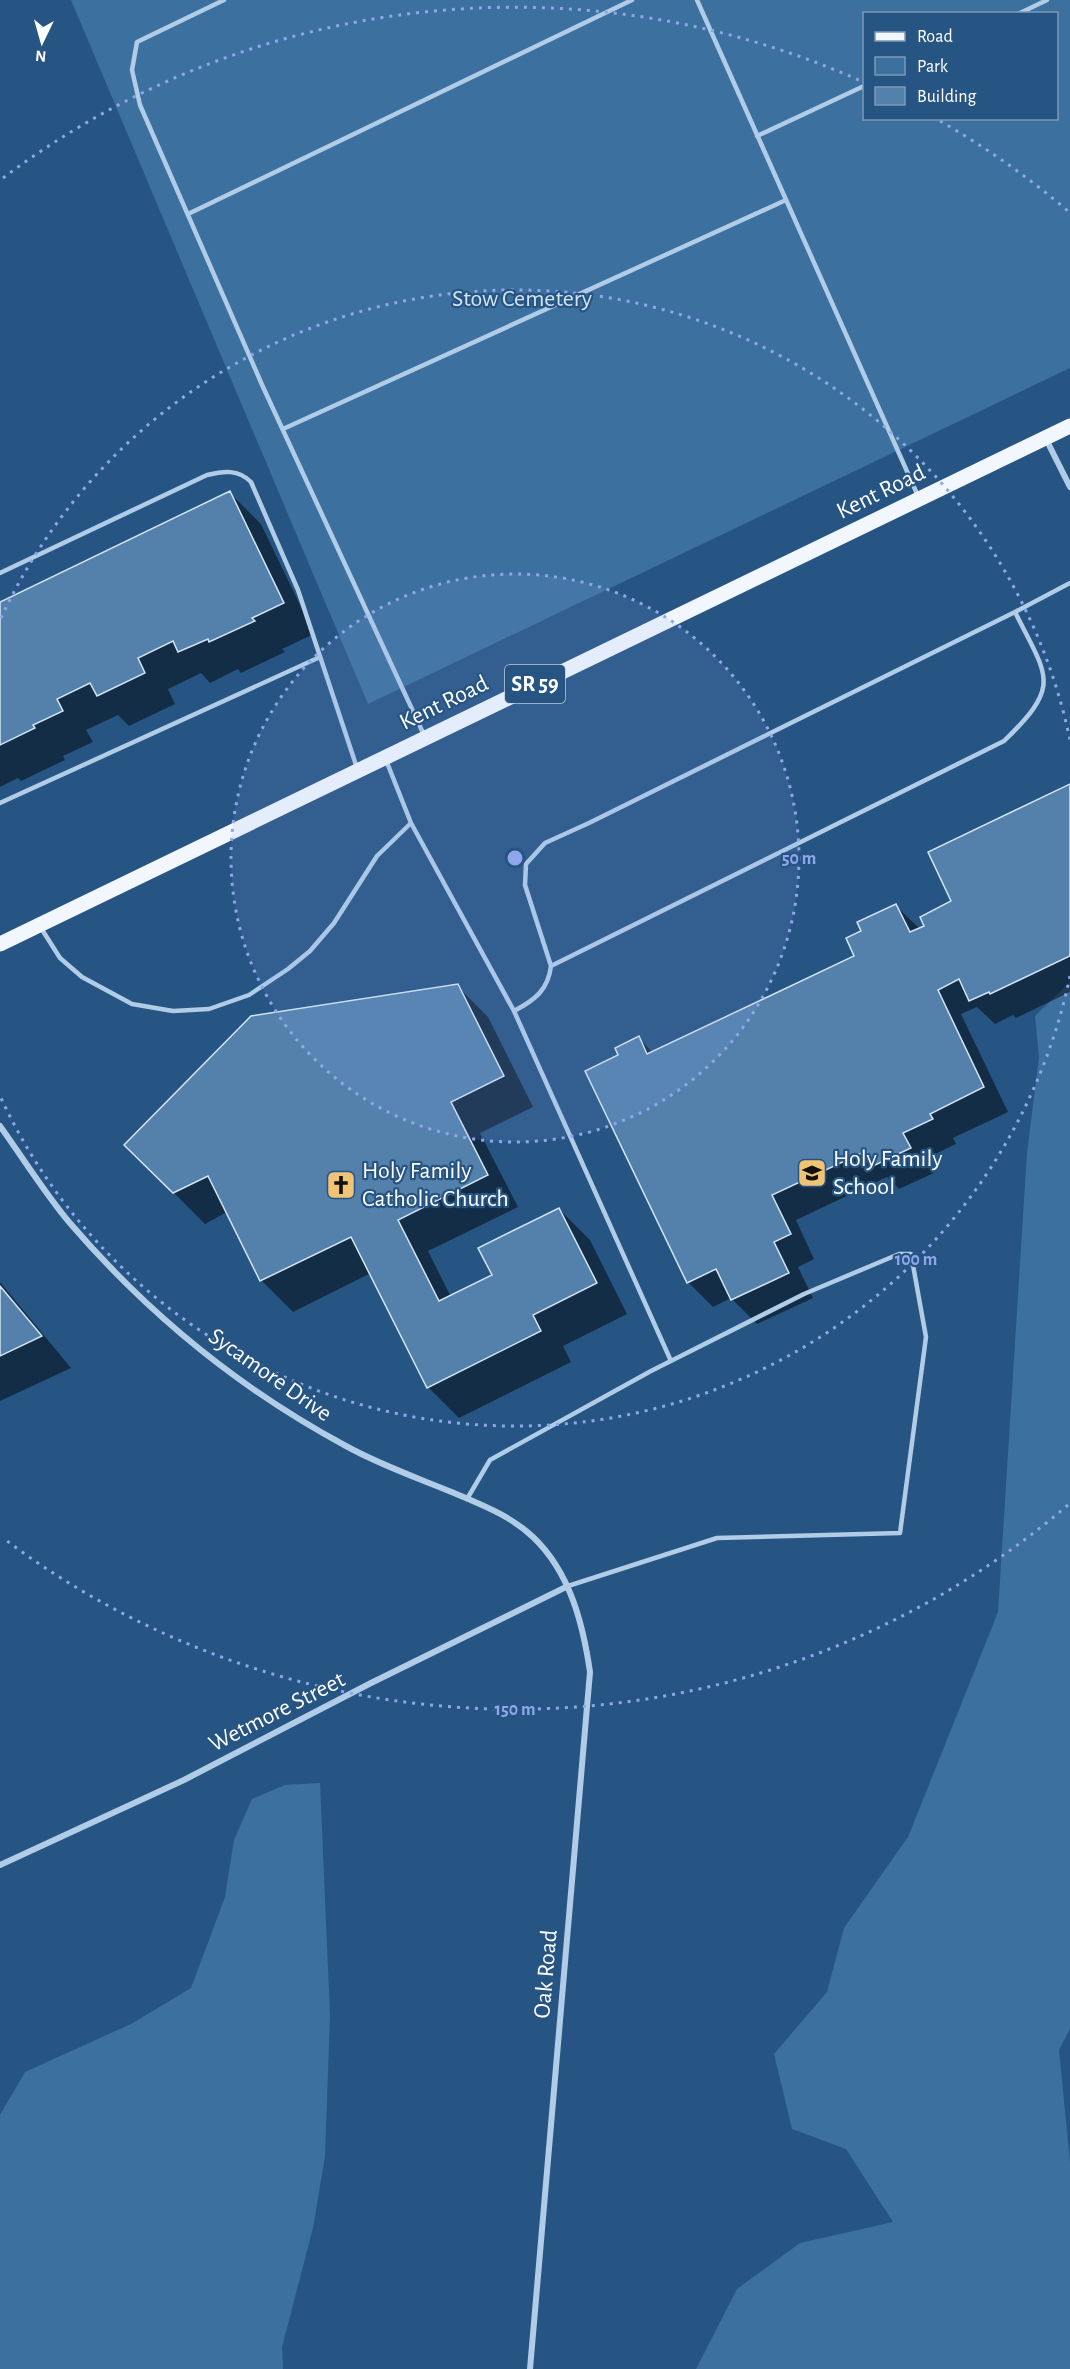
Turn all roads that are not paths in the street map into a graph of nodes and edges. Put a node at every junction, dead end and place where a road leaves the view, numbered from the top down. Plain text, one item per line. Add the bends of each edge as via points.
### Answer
1 (224, 0) edge
2 (632, 0) edge
3 (697, 0) edge
4 (1047, 0) edge
5 (1022, 12) edge
6 (863, 86) edge
7 (758, 136) junction
8 (786, 200) junction
9 (188, 214) junction
10 (1070, 426) edge
11 (283, 429) junction
12 (1045, 437) junction
13 (1070, 487) edge
14 (919, 498) junction
15 (0, 573) edge
16 (1070, 583) edge
17 (1016, 612) junction
18 (320, 657) junction
19 (426, 737) junction
20 (385, 757) junction
21 (358, 771) junction
22 (0, 803) edge
23 (411, 823) junction
24 (39, 925) junction
25 (0, 944) edge
26 (551, 966) junction
27 (514, 1011) junction
28 (0, 1126) edge
29 (671, 1361) junction
30 (467, 1499) junction
31 (568, 1586) junction
32 (0, 1865) edge
33 (530, 2369) edge

1 - 9 lane via 137,42 132,70 140,105
2 - 9 lane
3 - 7 lane
4 - 5 lane
6 - 7 lane
7 - 8 lane
8 - 11 lane
8 - 14 lane
9 - 11 lane
10 - 12 main road, Kent Road / SR 59
11 - 19 lane
12 - 13 street
12 - 14 main road, Kent Road / SR 59
14 - 19 main road, Kent Road / SR 59
15 - 18 lane via 207,475 227,471 244,475 252,482 298,590
16 - 17 lane
17 - 26 lane via 1045,680 1030,716 1004,741
17 - 26 lane via 545,843 526,864 525,885
18 - 21 lane
18 - 22 lane
19 - 20 main road, Kent Road / SR 59
20 - 21 main road, Kent Road / SR 59
20 - 23 lane
21 - 24 main road, Kent Road / SR 59
23 - 24 lane via 378,856 334,924 310,951 249,994 209,1009 173,1011 132,1004 81,977 60,958
23 - 27 lane
24 - 25 main road, Kent Road / SR 59
26 - 27 lane via 541,994
27 - 29 lane
28 - 30 street, Sycamore Drive via 67,1220 116,1275 198,1348 308,1426 364,1456
29 - 30 lane via 490,1460
29 - 31 lane via 804,1294 899,1254 911,1254 926,1336 900,1533 717,1538
30 - 31 street, Sycamore Drive via 511,1520 534,1538
31 - 32 street, Wetmore Street via 184,1780
31 - 33 street, Oak Road via 579,1614 590,1672

